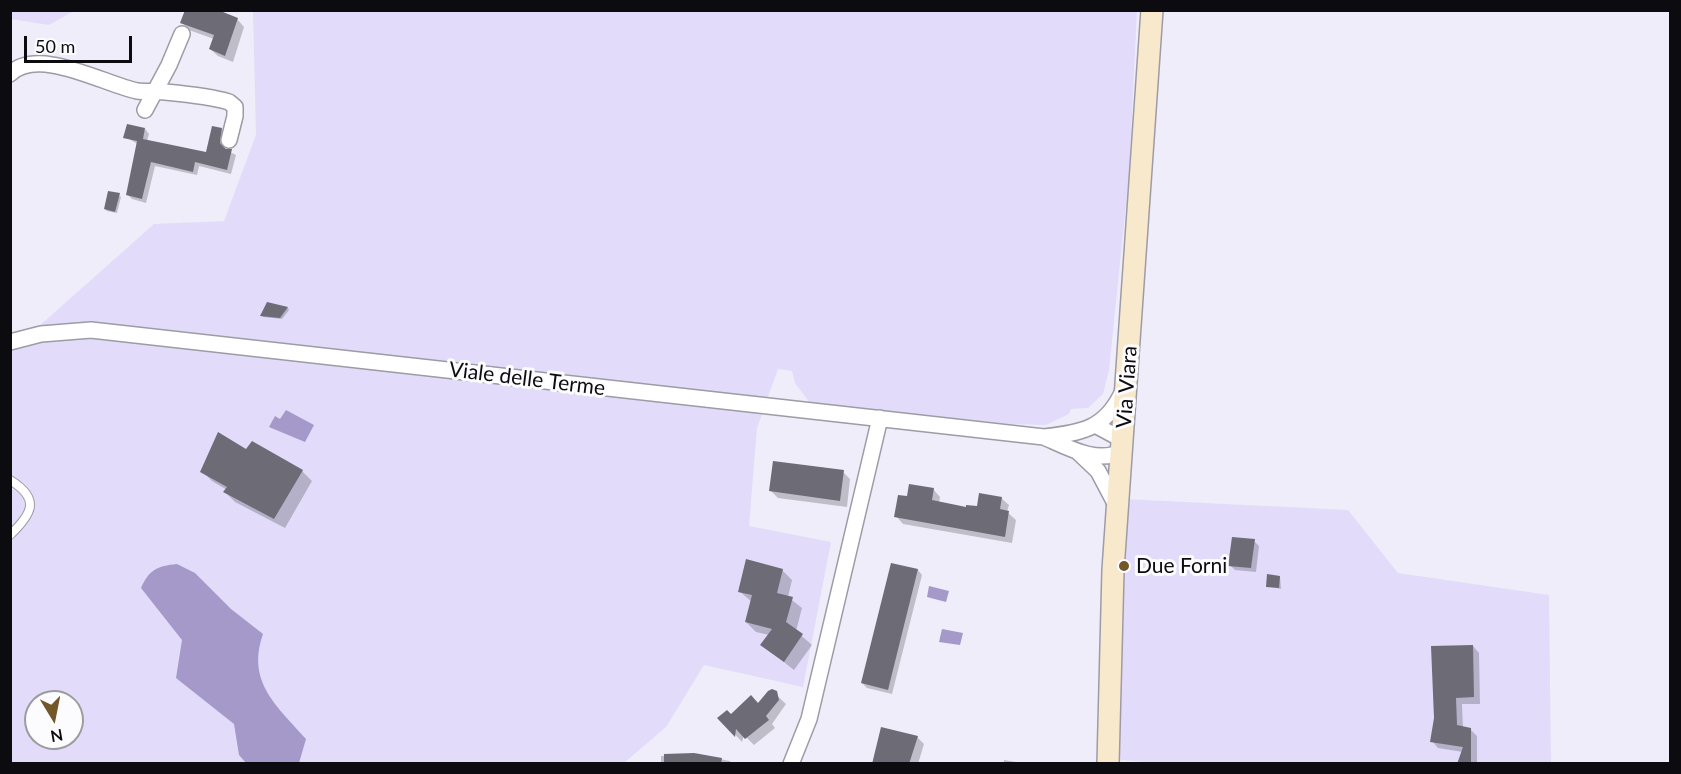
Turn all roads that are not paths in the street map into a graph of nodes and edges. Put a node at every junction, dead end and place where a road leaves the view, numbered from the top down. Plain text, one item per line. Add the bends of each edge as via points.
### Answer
1 (1152, 10) edge
2 (182, 34) dead end
3 (10, 74) edge
4 (154, 91) junction
5 (145, 110) dead end
6 (229, 140) dead end
7 (10, 342) edge
8 (1127, 384) junction
9 (880, 418) junction
10 (1095, 425) junction
11 (1044, 437) junction
12 (1122, 445) junction
13 (1078, 452) junction
14 (10, 480) edge
15 (1118, 507) junction
16 (10, 535) edge
17 (791, 764) edge
18 (1108, 764) edge

1 - 8 main road, Via Viara
2 - 4 street
3 - 4 street via 28,63 57,66 138,91
4 - 5 street
4 - 6 street via 229,102 235,107
7 - 9 street, Viale delle Terme via 41,334 91,330
8 - 10 street, Viale delle Terme via 1113,412
8 - 12 main road, Via Viara
9 - 11 street, Viale delle Terme
9 - 17 street via 809,718
10 - 11 street, Viale delle Terme via 1073,434
10 - 12 street
11 - 13 street, Viale delle Terme
12 - 13 street, Viale delle Terme via 1105,456
12 - 15 main road, Via Viara
13 - 15 street, Viale delle Terme via 1098,471
14 - 16 lane via 22,488 32,502 32,509
15 - 18 main road, Via Viara

